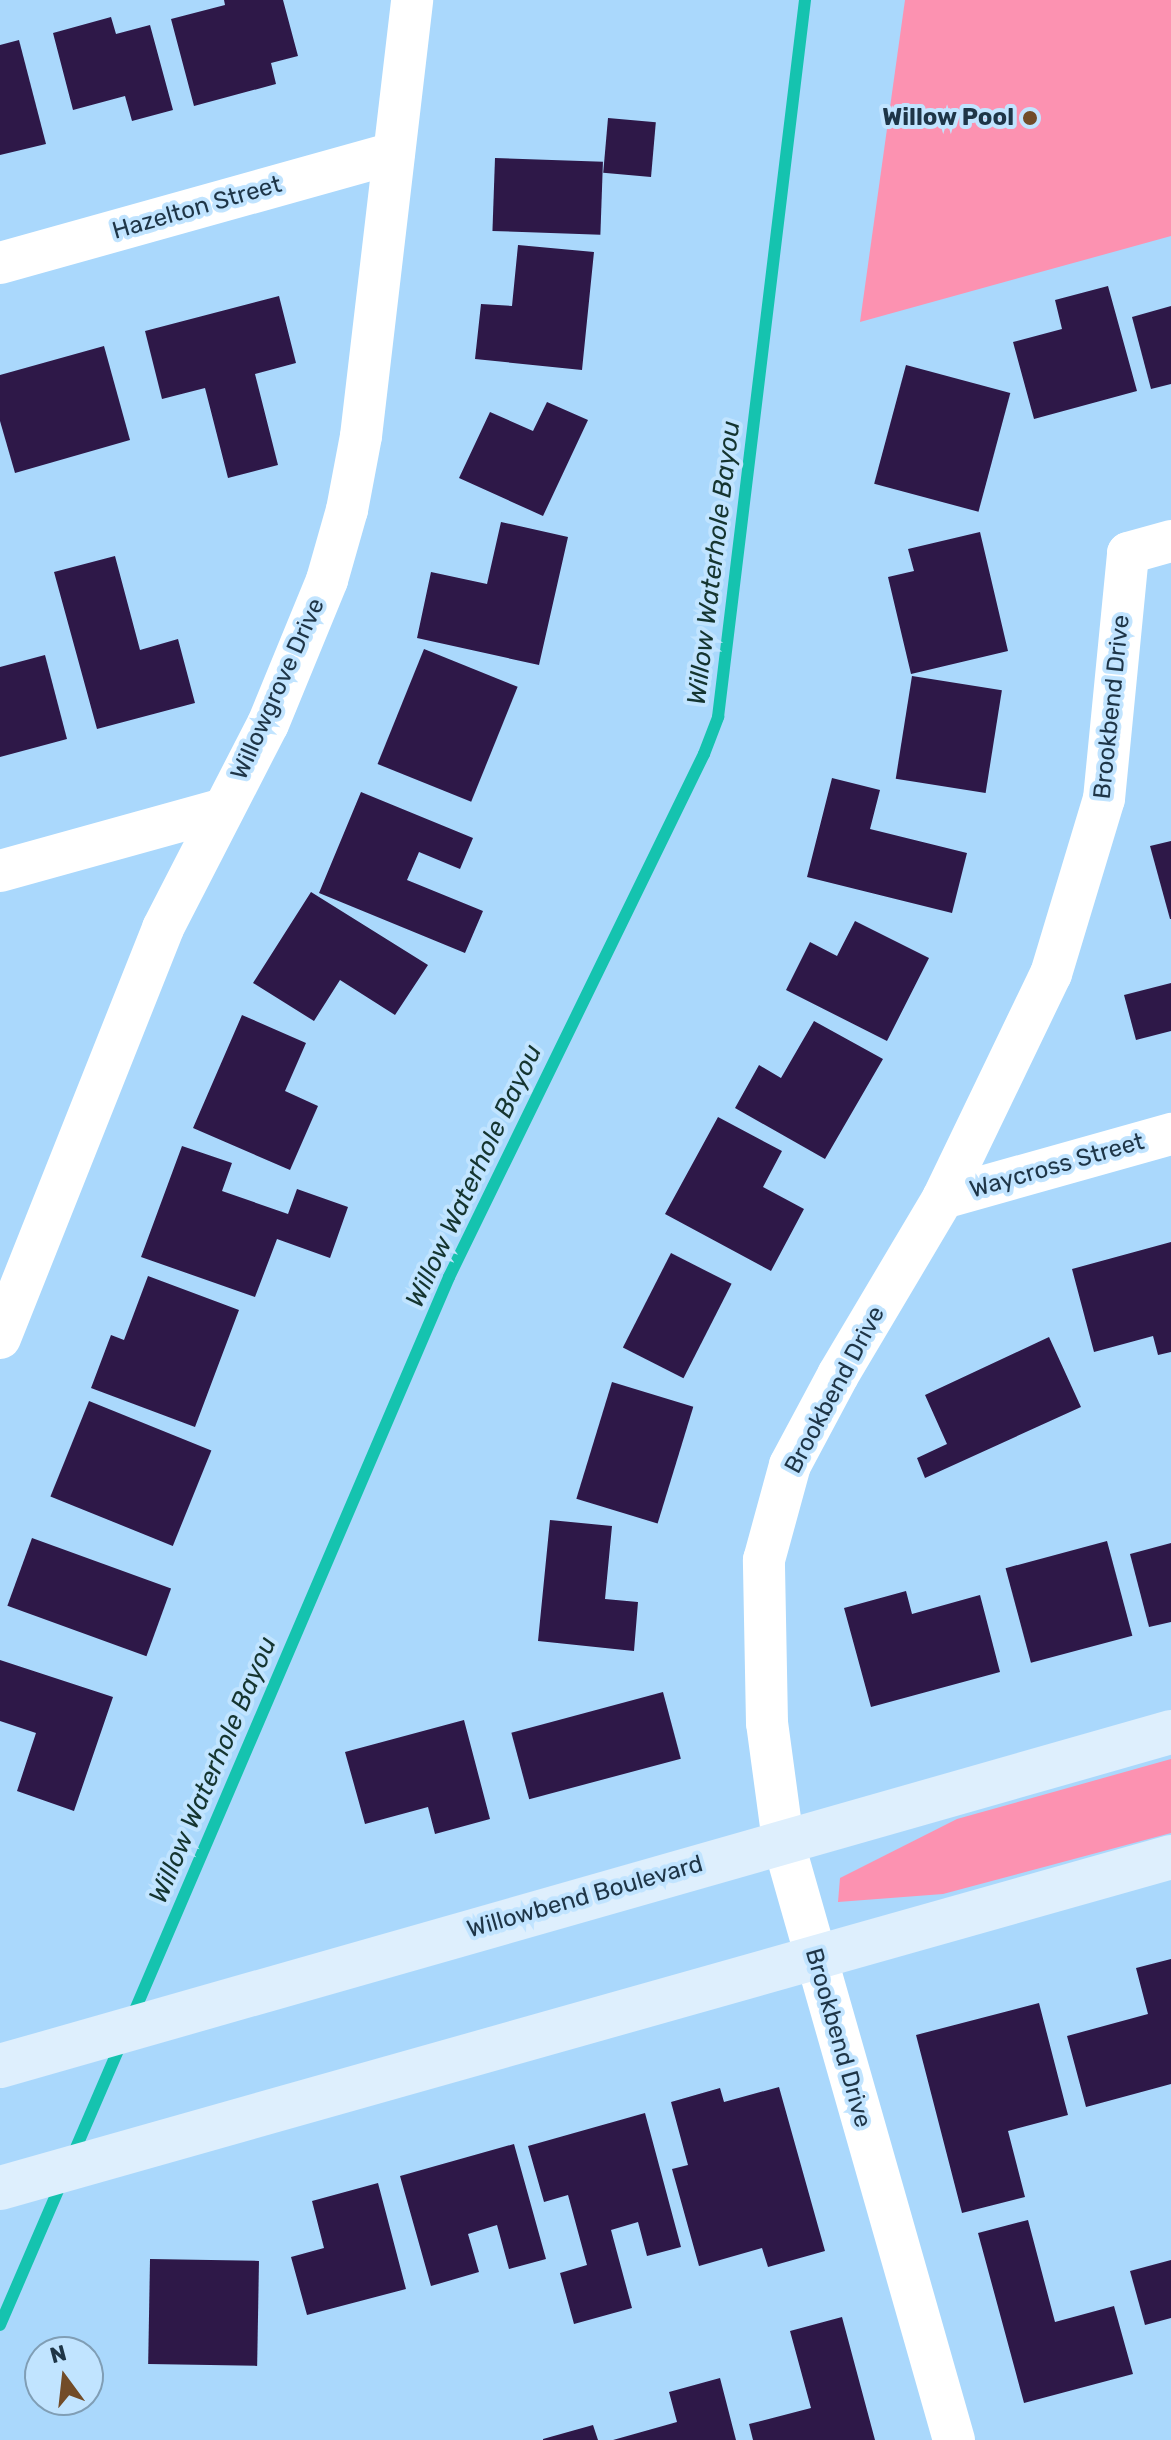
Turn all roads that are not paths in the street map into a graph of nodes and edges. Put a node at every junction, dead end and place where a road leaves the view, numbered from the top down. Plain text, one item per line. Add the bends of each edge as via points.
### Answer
1 (412, 0) edge
2 (394, 153) junction
3 (0, 263) edge
4 (1171, 541) edge
5 (224, 809) junction
6 (0, 871) edge
7 (1171, 1134) edge
8 (943, 1198) junction
9 (0, 1338) edge
10 (1171, 1732) edge
11 (783, 1841) junction
12 (1171, 1857) edge
13 (815, 1956) junction
14 (12, 2062) edge
15 (0, 2188) edge
16 (954, 2440) edge

1 - 2 street, Willowgrove Drive
2 - 3 street, Hazelton Street
2 - 5 street, Willowgrove Drive via 361,436 347,510 301,649
4 - 8 street, Brookbend Drive via 1128,553 1104,799 1051,974
5 - 6 street
5 - 9 street, Willowgrove Drive via 156,943
7 - 8 street, Waycross Street
8 - 11 street, Brookbend Drive via 790,1465 764,1560 767,1723
10 - 11 main road, Willowbend Boulevard
11 - 13 street, Brookbend Drive
11 - 14 main road, Willowbend Boulevard
12 - 13 main road
13 - 15 main road
13 - 16 street, Brookbend Drive

